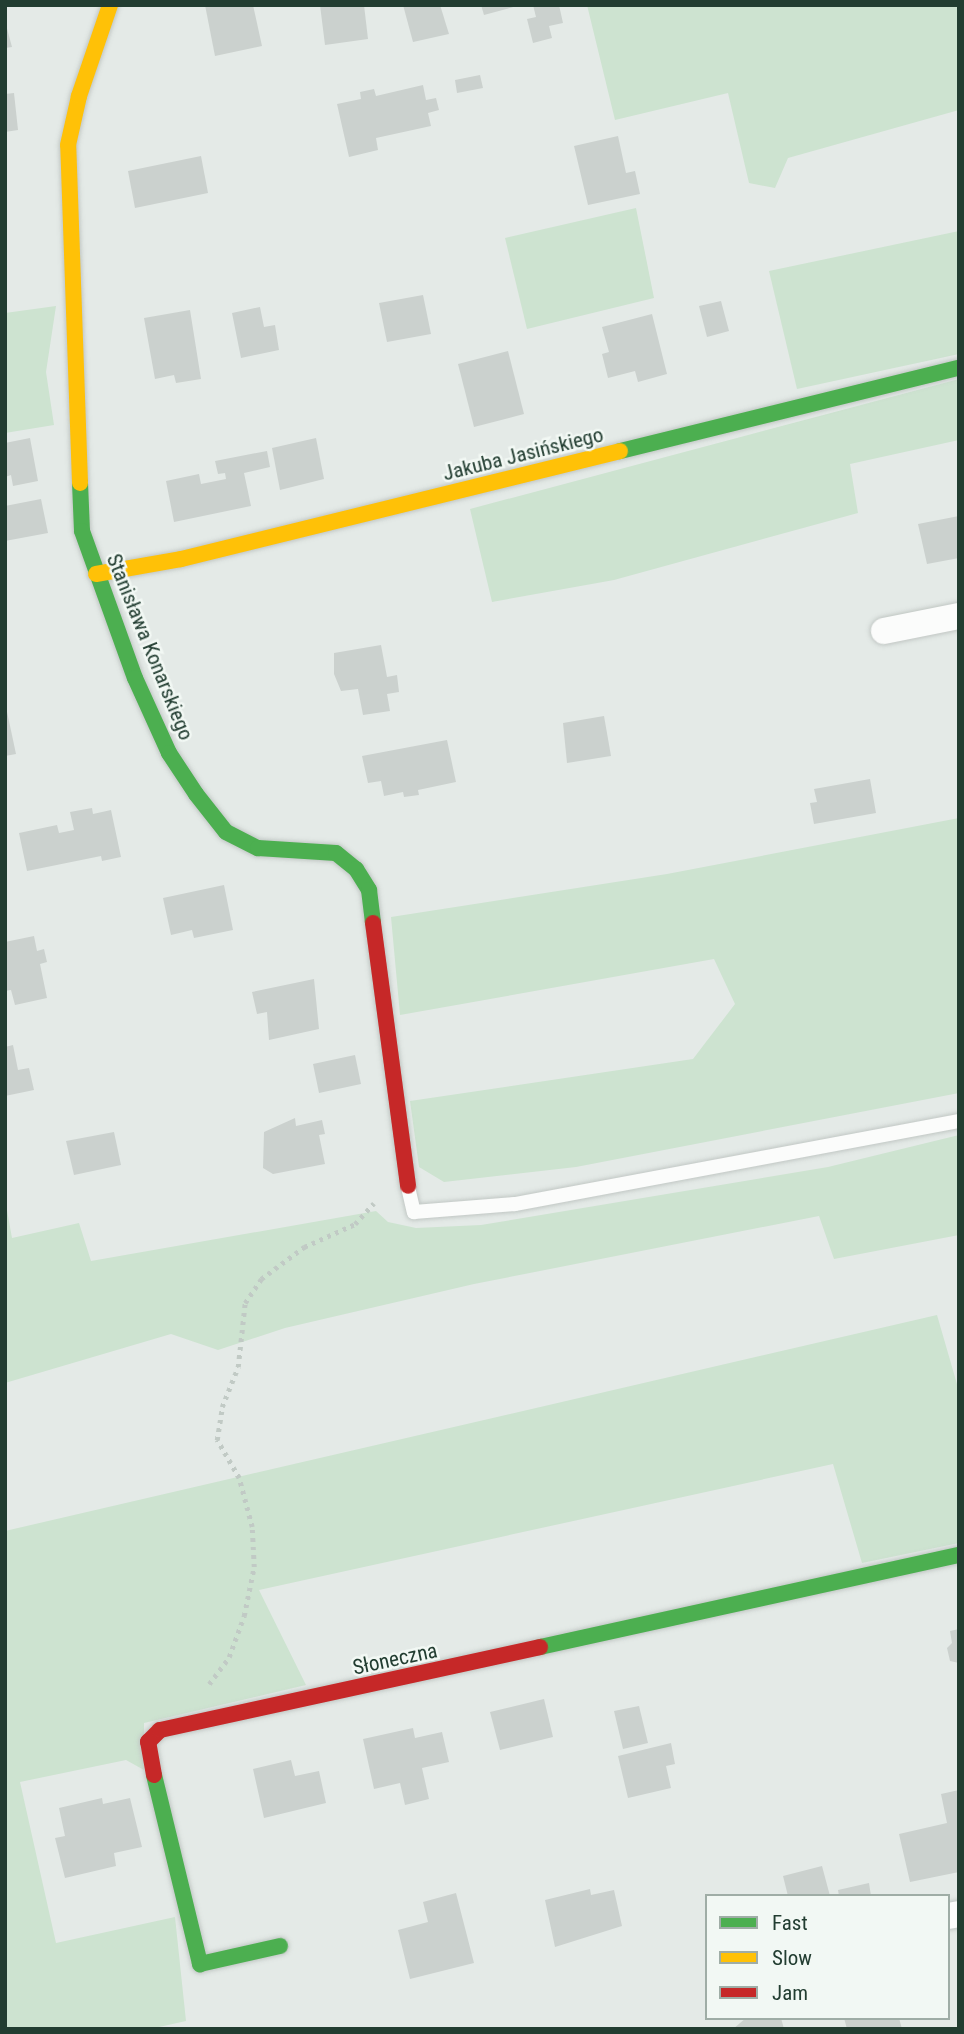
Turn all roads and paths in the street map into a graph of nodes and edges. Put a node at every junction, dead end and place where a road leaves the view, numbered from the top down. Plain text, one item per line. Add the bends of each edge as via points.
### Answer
1 (110, 5) edge
2 (959, 368) edge
3 (96, 574) junction
4 (959, 616) edge
5 (884, 631) dead end
6 (959, 1121) edge
7 (408, 1186) joint
8 (374, 1203) dead end
9 (959, 1555) edge
10 (199, 1694) dead end
11 (280, 1946) dead end

1 - 3 street, Stanisława Konarskiego via 79,96 68,145 82,531
2 - 3 street, Jakuba Jasińskiego via 181,559
3 - 7 street, Stanisława Konarskiego via 169,753 226,832 258,848 336,853 356,869 369,890
4 - 5 street
6 - 7 lane via 515,1204 414,1212
8 - 10 path via 355,1224 304,1247 261,1279 245,1303 239,1367 222,1407 217,1440 239,1478 252,1527 254,1567 229,1657
9 - 11 street, Słoneczna via 160,1730 148,1742 166,1835 200,1964

